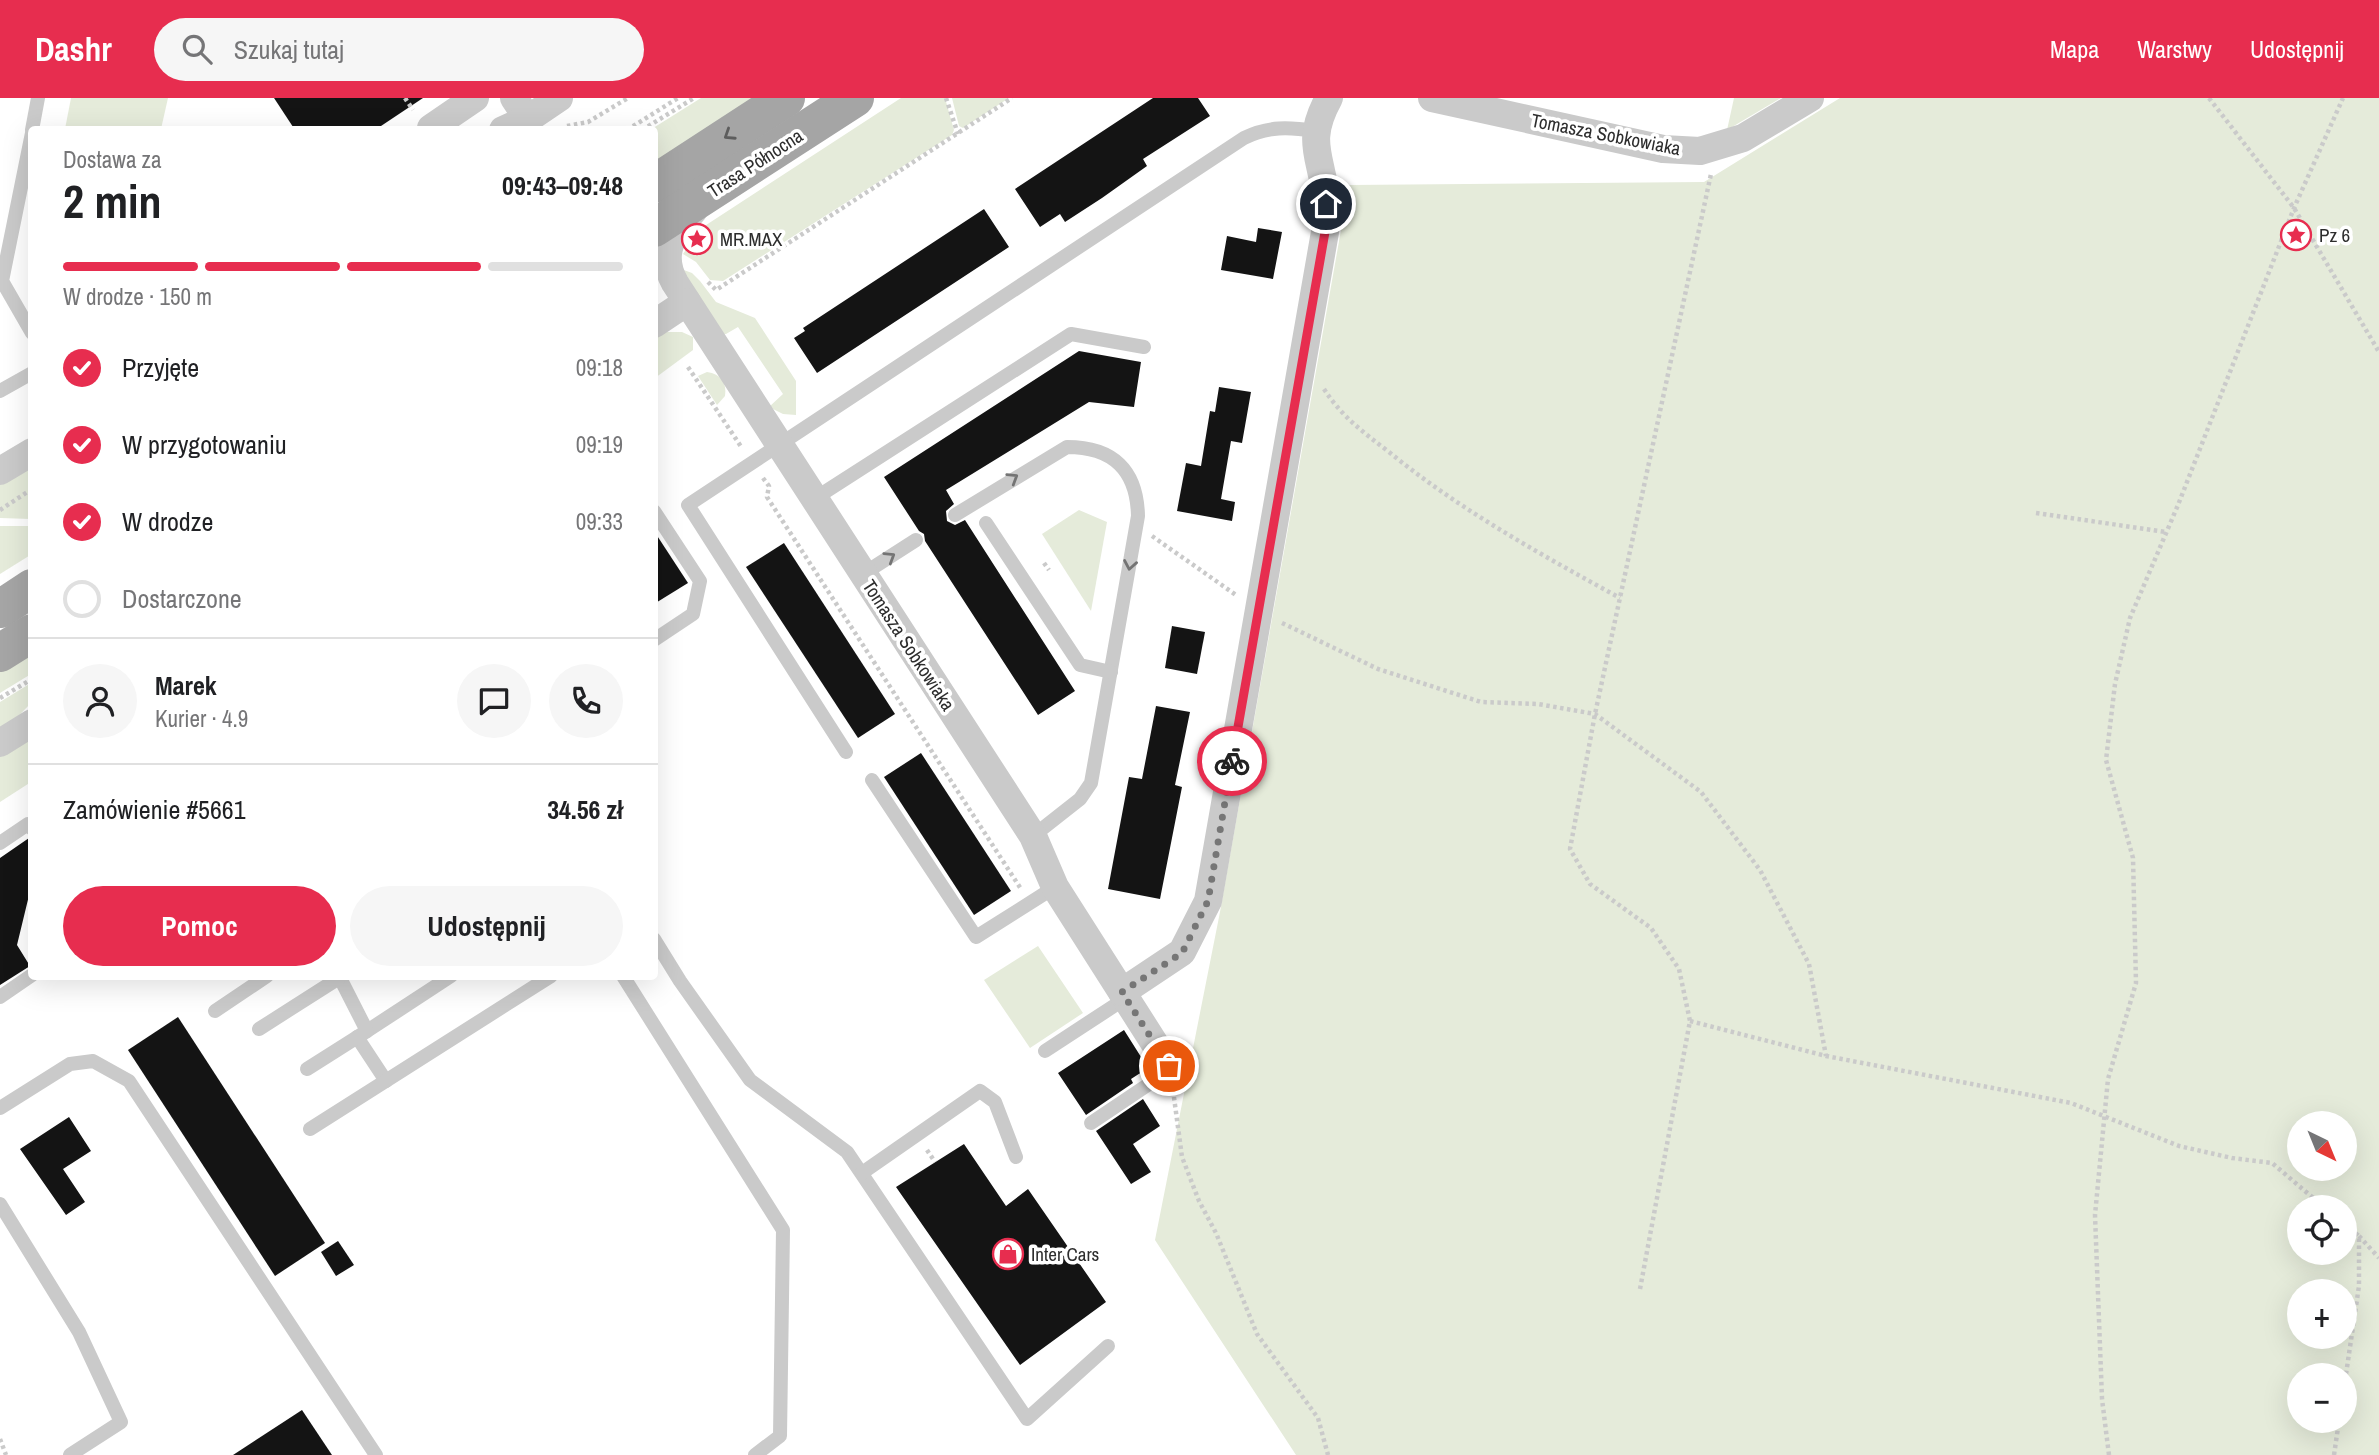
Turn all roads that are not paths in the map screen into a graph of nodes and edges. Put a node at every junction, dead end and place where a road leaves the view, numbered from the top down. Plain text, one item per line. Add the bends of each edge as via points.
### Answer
1 (38, 98) edge
2 (475, 98) edge
3 (489, 98) edge
4 (559, 98) edge
5 (786, 98) edge
6 (855, 98) edge
7 (1329, 98) edge
8 (1433, 98) edge
9 (1810, 98) edge
10 (511, 119) edge
11 (33, 126) edge
12 (434, 126) edge
13 (1315, 131) junction
14 (28, 150) edge
15 (658, 181) edge
16 (707, 194) junction
17 (658, 225) edge
18 (1, 280) edge
19 (687, 302) junction
20 (658, 321) edge
21 (28, 326) edge
22 (1144, 347) dead end
23 (28, 375) edge
24 (0, 391) edge
25 (778, 443) junction
26 (28, 454) edge
27 (0, 471) edge
28 (814, 499) junction
29 (956, 515) dead end
30 (658, 517) edge
31 (986, 523) dead end
32 (916, 540) dead end
33 (863, 574) junction
34 (28, 591) edge
35 (0, 609) edge
36 (28, 636) edge
37 (658, 637) edge
38 (0, 653) edge
39 (1111, 672) junction
40 (28, 726) edge
41 (0, 743) edge
42 (846, 752) dead end
43 (872, 780) dead end
44 (28, 824) edge
45 (1032, 836) junction
46 (0, 843) edge
47 (1055, 887) junction
48 (658, 945) edge
49 (28, 978) edge
50 (261, 980) edge
51 (334, 980) edge
52 (340, 980) edge
53 (445, 980) edge
54 (545, 980) edge
55 (625, 980) edge
56 (1124, 995) junction
57 (0, 997) edge
58 (215, 1012) dead end
59 (259, 1029) dead end
60 (362, 1034) junction
61 (1045, 1051) dead end
62 (1169, 1066) joint
63 (307, 1069) dead end
64 (386, 1081) junction
65 (0, 1108) edge
66 (1091, 1123) dead end
67 (310, 1129) dead end
68 (1016, 1157) dead end
69 (862, 1173) junction
70 (0, 1204) edge
71 (1108, 1346) dead end
72 (70, 1455) edge
73 (376, 1455) edge
74 (755, 1455) edge

1 - 11 lane
2 - 12 street
3 - 10 street
4 - 10 street
5 -> 15 main road, Trasa Północna
6 - 16 main road, Trasa Północna
7 - 13 street
8 - 9 street, Tomasza Sobkowiaka via 1663,149 1700,151 1743,138
13 - 25 lane via 1262,129 1244,138
13 - 56 street via 1326,204 1325,232 1208,901 1182,953
14 - 18 lane
16 - 17 main road, Trasa Północna
16 - 19 street, Tomasza Sobkowiaka via 674,235 667,253 667,268
18 - 21 lane
19 - 20 street
19 - 25 street, Tomasza Sobkowiaka
22 - 28 lane via 1071,334
23 - 24 lane
25 - 28 street, Tomasza Sobkowiaka
25 - 42 lane via 688,505
26 - 27 street
28 - 33 street, Tomasza Sobkowiaka
29 -> 39 lane via 1067,447 1086,447 1119,463 1138,494
30 - 37 lane via 700,581 694,614
31 - 39 lane via 1080,665
33 -> 32 lane
33 - 45 street, Tomasza Sobkowiaka
34 - 35 main road
36 - 38 main road
39 - 45 lane via 1091,783 1080,800
40 - 41 street
43 - 47 lane via 976,937
44 - 46 lane
45 - 47 street, Tomasza Sobkowiaka
47 - 56 street, Tomasza Sobkowiaka
48 - 69 lane via 750,1080 847,1152
49 - 57 lane
50 - 58 lane
51 - 59 lane
52 - 60 lane
53 - 60 lane
54 - 64 lane
55 - 74 lane via 783,1230 780,1436
56 - 61 lane
56 - 62 street, Tomasza Sobkowiaka
60 - 63 lane
60 - 64 lane
62 - 66 lane
64 - 67 lane
65 - 73 lane via 70,1064 93,1061 129,1081
68 - 69 lane via 995,1102 981,1091
69 - 71 lane via 1027,1419
70 - 72 lane via 79,1332 121,1422

